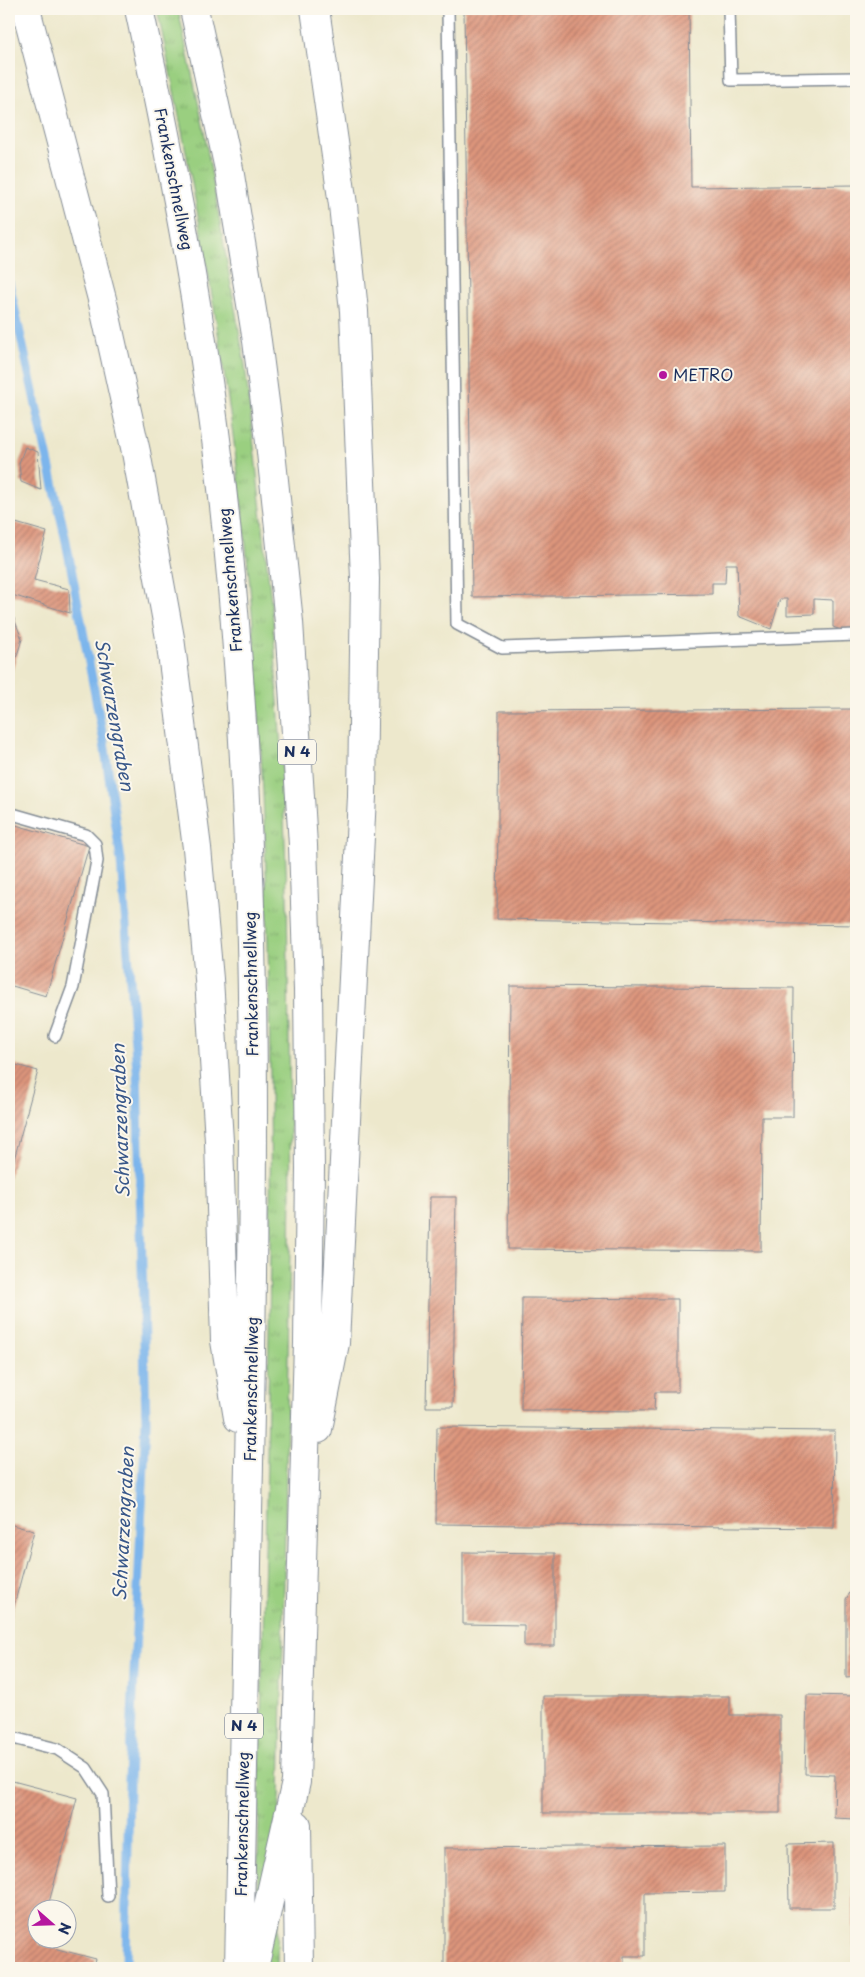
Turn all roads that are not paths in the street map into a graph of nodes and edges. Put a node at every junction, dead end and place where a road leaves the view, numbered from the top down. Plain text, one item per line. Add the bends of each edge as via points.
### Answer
1 (26, 9) edge
2 (139, 9) edge
3 (194, 9) edge
4 (314, 9) edge
5 (448, 9) edge
6 (729, 9) edge
7 (856, 78) edge
8 (856, 635) edge
9 (9, 813) edge
10 (55, 1036) dead end
11 (248, 1484) junction
12 (304, 1504) junction
13 (9, 1736) edge
14 (296, 1782) junction
15 (108, 1896) dead end
16 (239, 1968) edge
17 (254, 1968) edge
18 (299, 1968) edge

1 - 11 highway via 109,328 170,638 210,979 225,1341
2 - 11 highway, Frankenschnellweg / N 4 via 190,260 217,440 235,618 248,854 253,1090
3 - 12 highway, Frankenschnellweg / N 4 via 228,169 257,341 289,622 308,990 310,1168
4 - 12 highway via 343,205 354,311 366,639 362,796 335,1343
5 - 8 lane via 457,624 502,648
6 - 7 lane via 731,80
9 - 10 lane via 86,835 95,844 97,861 73,987
11 - 16 highway, Frankenschnellweg / N 4
12 - 14 highway, Frankenschnellweg / N 4
13 - 15 lane via 57,1749 86,1768 102,1794
14 - 17 highway, Frankenschnellweg / N 4
14 - 18 highway, Frankenschnellweg / N 4

